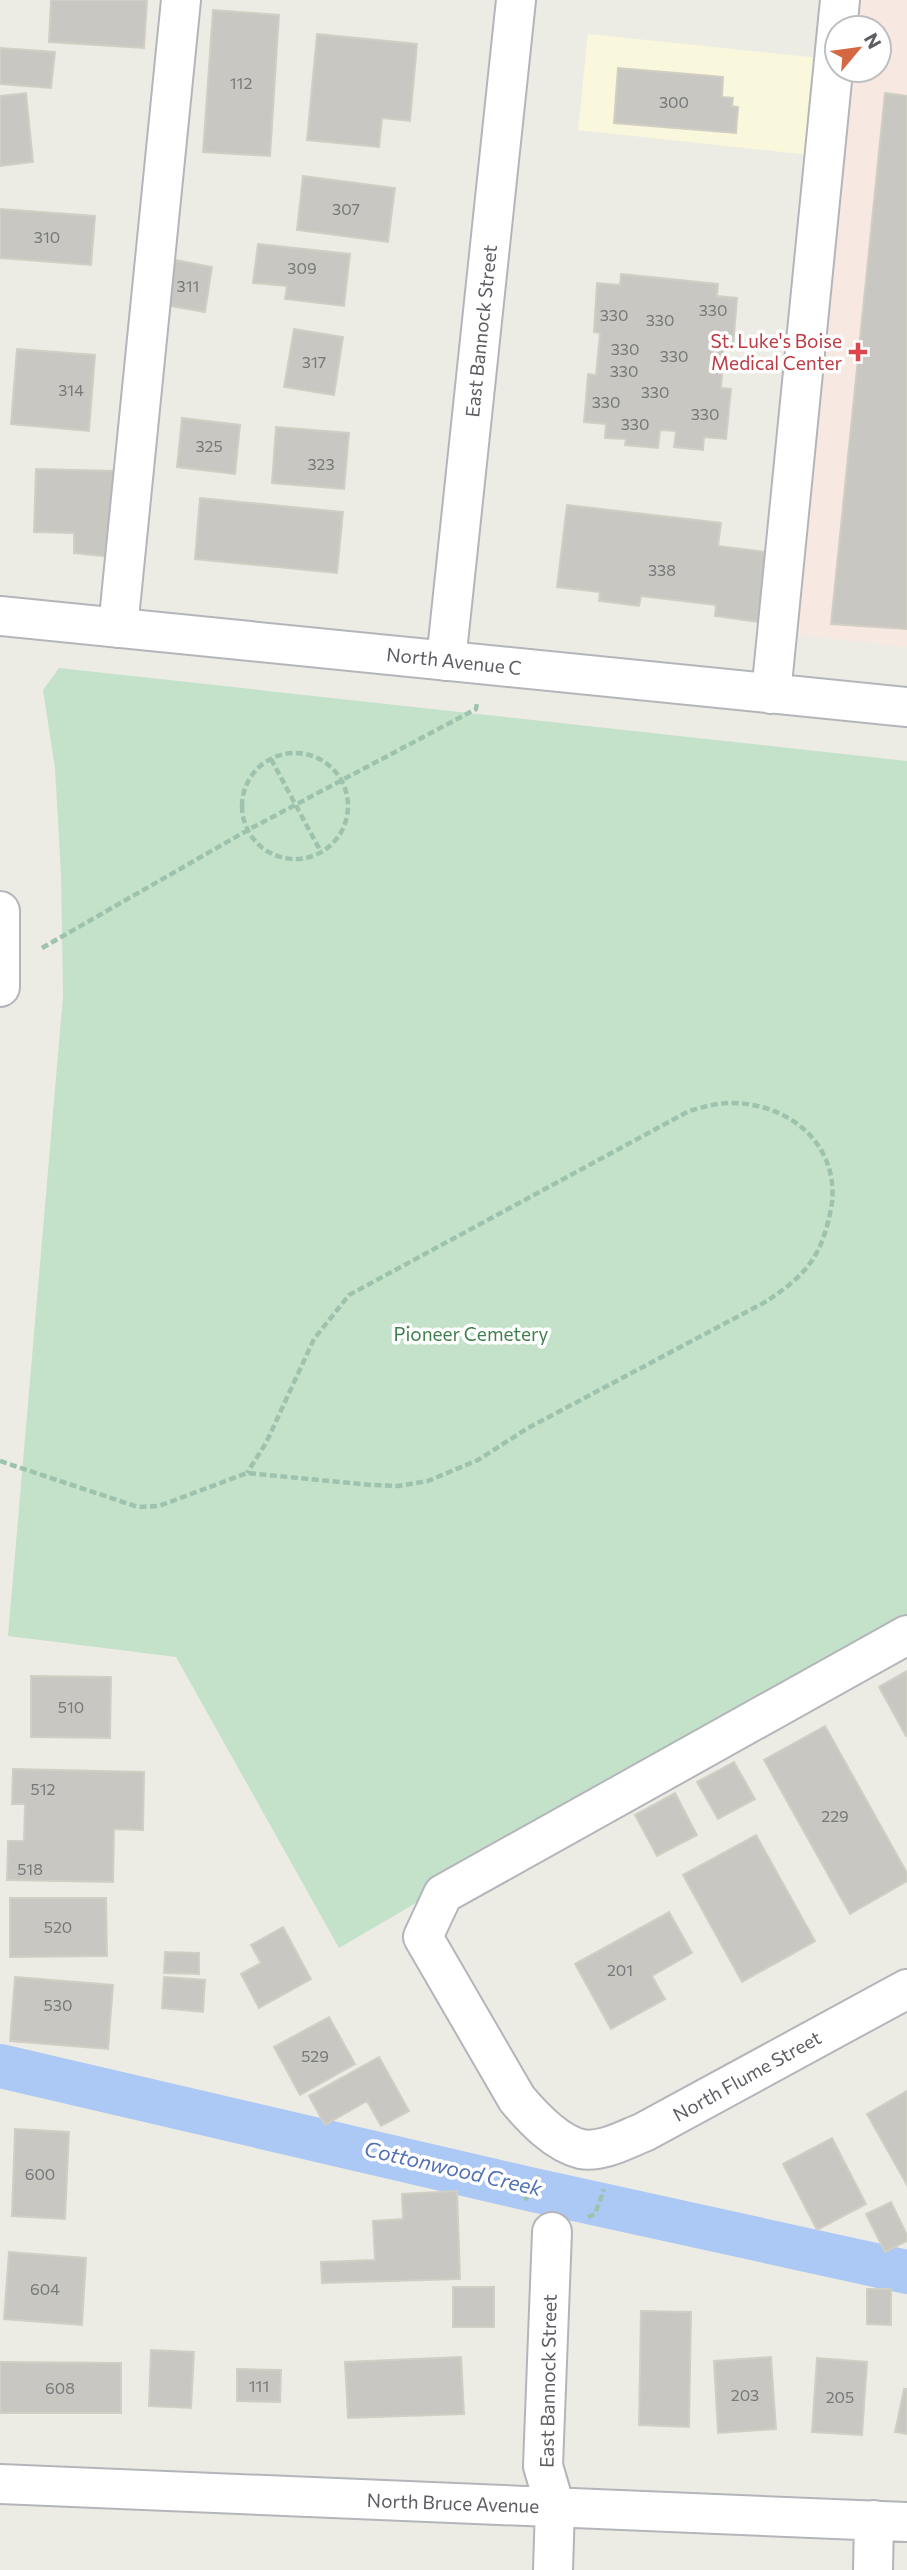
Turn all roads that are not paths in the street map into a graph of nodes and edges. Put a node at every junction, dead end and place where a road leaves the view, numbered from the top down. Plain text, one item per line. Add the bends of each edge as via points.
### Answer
1 (181, 0) edge
2 (516, 0) edge
3 (840, 0) edge
4 (0, 616) edge
5 (118, 628) junction
6 (463, 663) junction
7 (771, 694) junction
8 (907, 707) edge
9 (0, 911) edge
10 (1, 979) edge
11 (907, 1635) edge
12 (907, 1989) edge
13 (552, 2232) dead end
14 (0, 2484) edge
15 (555, 2507) junction
16 (890, 2521) edge
17 (553, 2570) edge
18 (873, 2570) edge

1 - 5 street
2 - 6 street, East Bannock Street
3 - 7 street
4 - 5 street, North Avenue C
5 - 6 street, North Avenue C
6 - 7 street, North Avenue C
7 - 8 street, North Avenue C
9 - 10 street
11 - 12 street, North Flume Street via 443,1894 424,1937 517,2099 558,2138 582,2149 608,2146 644,2132
13 - 15 street, East Bannock Street via 543,2466
14 - 15 street, North Bruce Avenue
15 - 16 street, North Bruce Avenue
15 - 17 street, East Bannock Street
16 - 18 street

